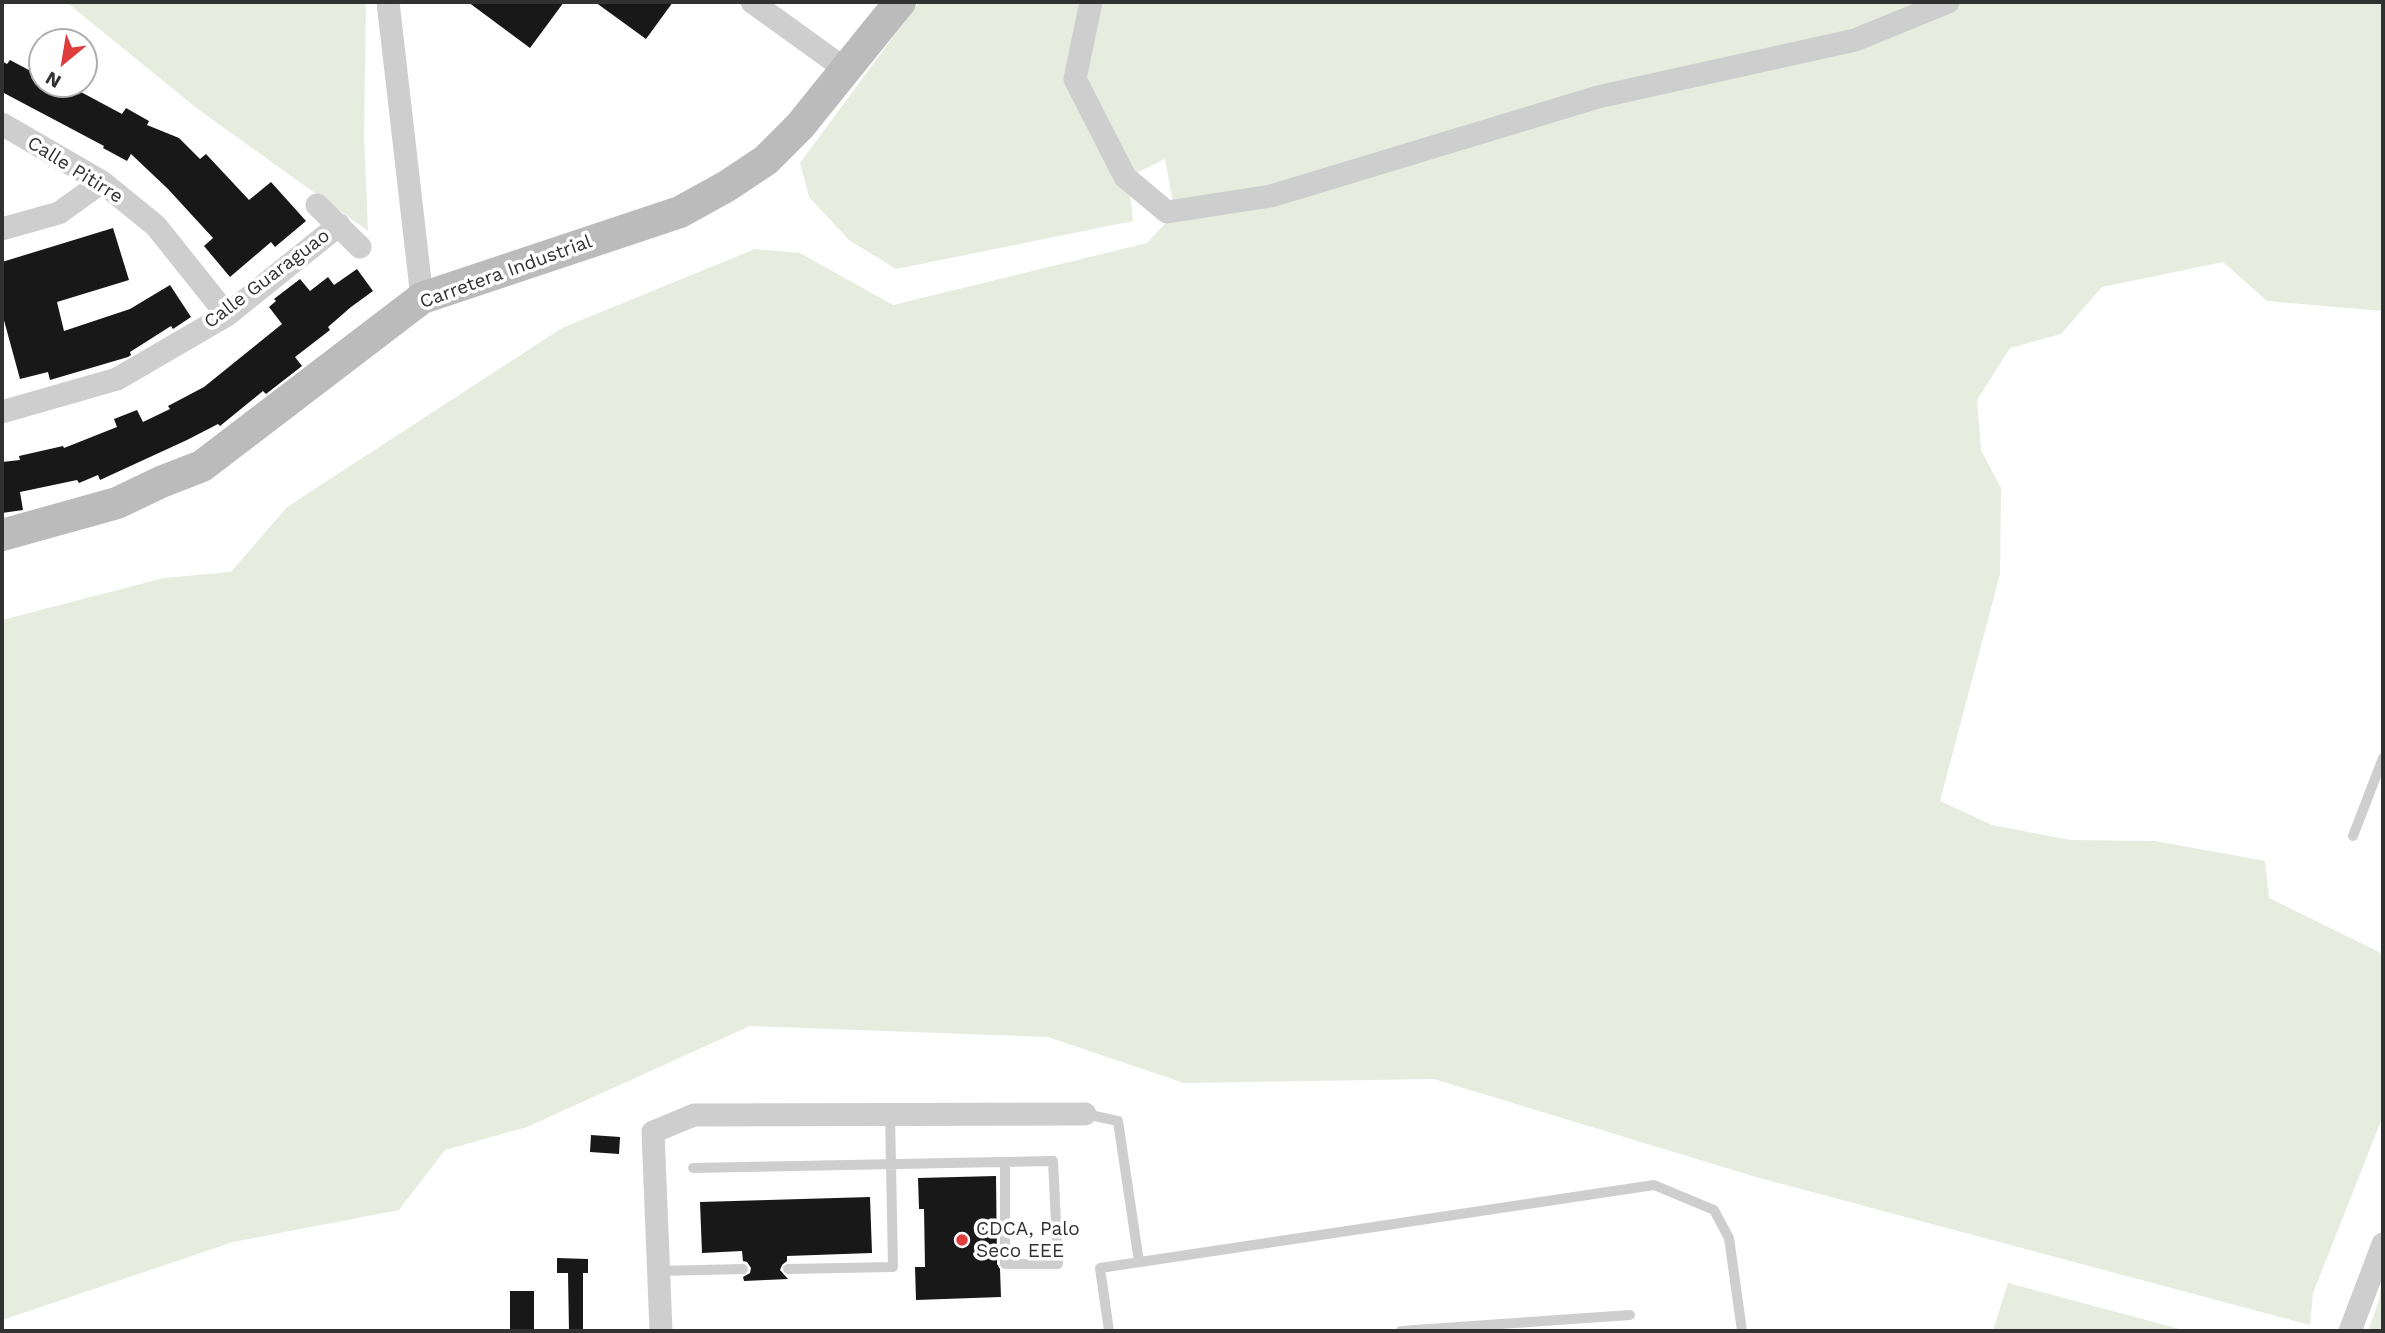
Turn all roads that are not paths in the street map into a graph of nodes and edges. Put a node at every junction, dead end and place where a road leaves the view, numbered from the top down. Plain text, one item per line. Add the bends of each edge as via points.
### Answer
1 (388, 2) edge
2 (752, 2) edge
3 (900, 2) edge
4 (1091, 2) edge
5 (1948, 2) edge
6 (845, 69) junction
7 (2, 124) edge
8 (102, 182) junction
9 (317, 205) dead end
10 (339, 225) junction
11 (2, 229) edge
12 (360, 247) dead end
13 (422, 298) junction
14 (227, 315) junction
15 (2, 412) edge
16 (2, 535) edge
17 (2383, 758) edge
18 (2353, 836) dead end
19 (890, 1114) junction
20 (1085, 1114) joint
21 (1005, 1162) junction
22 (892, 1165) junction
23 (693, 1168) dead end
24 (2383, 1244) edge
25 (1139, 1262) junction
26 (743, 1269) dead end
27 (788, 1269) dead end
28 (659, 1271) junction
29 (1630, 1315) dead end
30 (661, 1331) edge
31 (1109, 1331) edge
32 (1401, 1331) edge
33 (1742, 1331) edge
34 (2350, 1331) edge

1 - 13 street
2 - 6 street
3 - 6 street, Carretera Industrial
4 - 5 street via 1075,79 1125,177 1167,212 1271,196 1598,97 1855,40
6 - 13 street, Carretera Industrial via 766,160 692,206
7 - 8 street, Calle Pitirre
8 - 11 street via 60,213
8 - 14 street, Calle Pitirre via 156,226
9 - 10 street
10 - 12 street
10 - 14 street, Calle Guaraguao
13 - 16 street, Carretera Industrial via 202,466 117,503
14 - 15 street, Calle Guaraguao via 117,379
17 - 18 lane
19 - 20 street
19 - 22 lane
19 - 28 street via 694,1115 653,1132
20 - 25 lane via 1118,1121
21 - 21 lane via 1053,1161 1058,1264 1006,1264
21 - 22 lane
22 - 23 lane
22 - 27 lane via 893,1267
24 - 34 street
25 - 31 lane via 1100,1268
25 - 33 lane via 1654,1185 1714,1210 1729,1238
26 - 28 lane
28 - 30 street
29 - 32 lane

